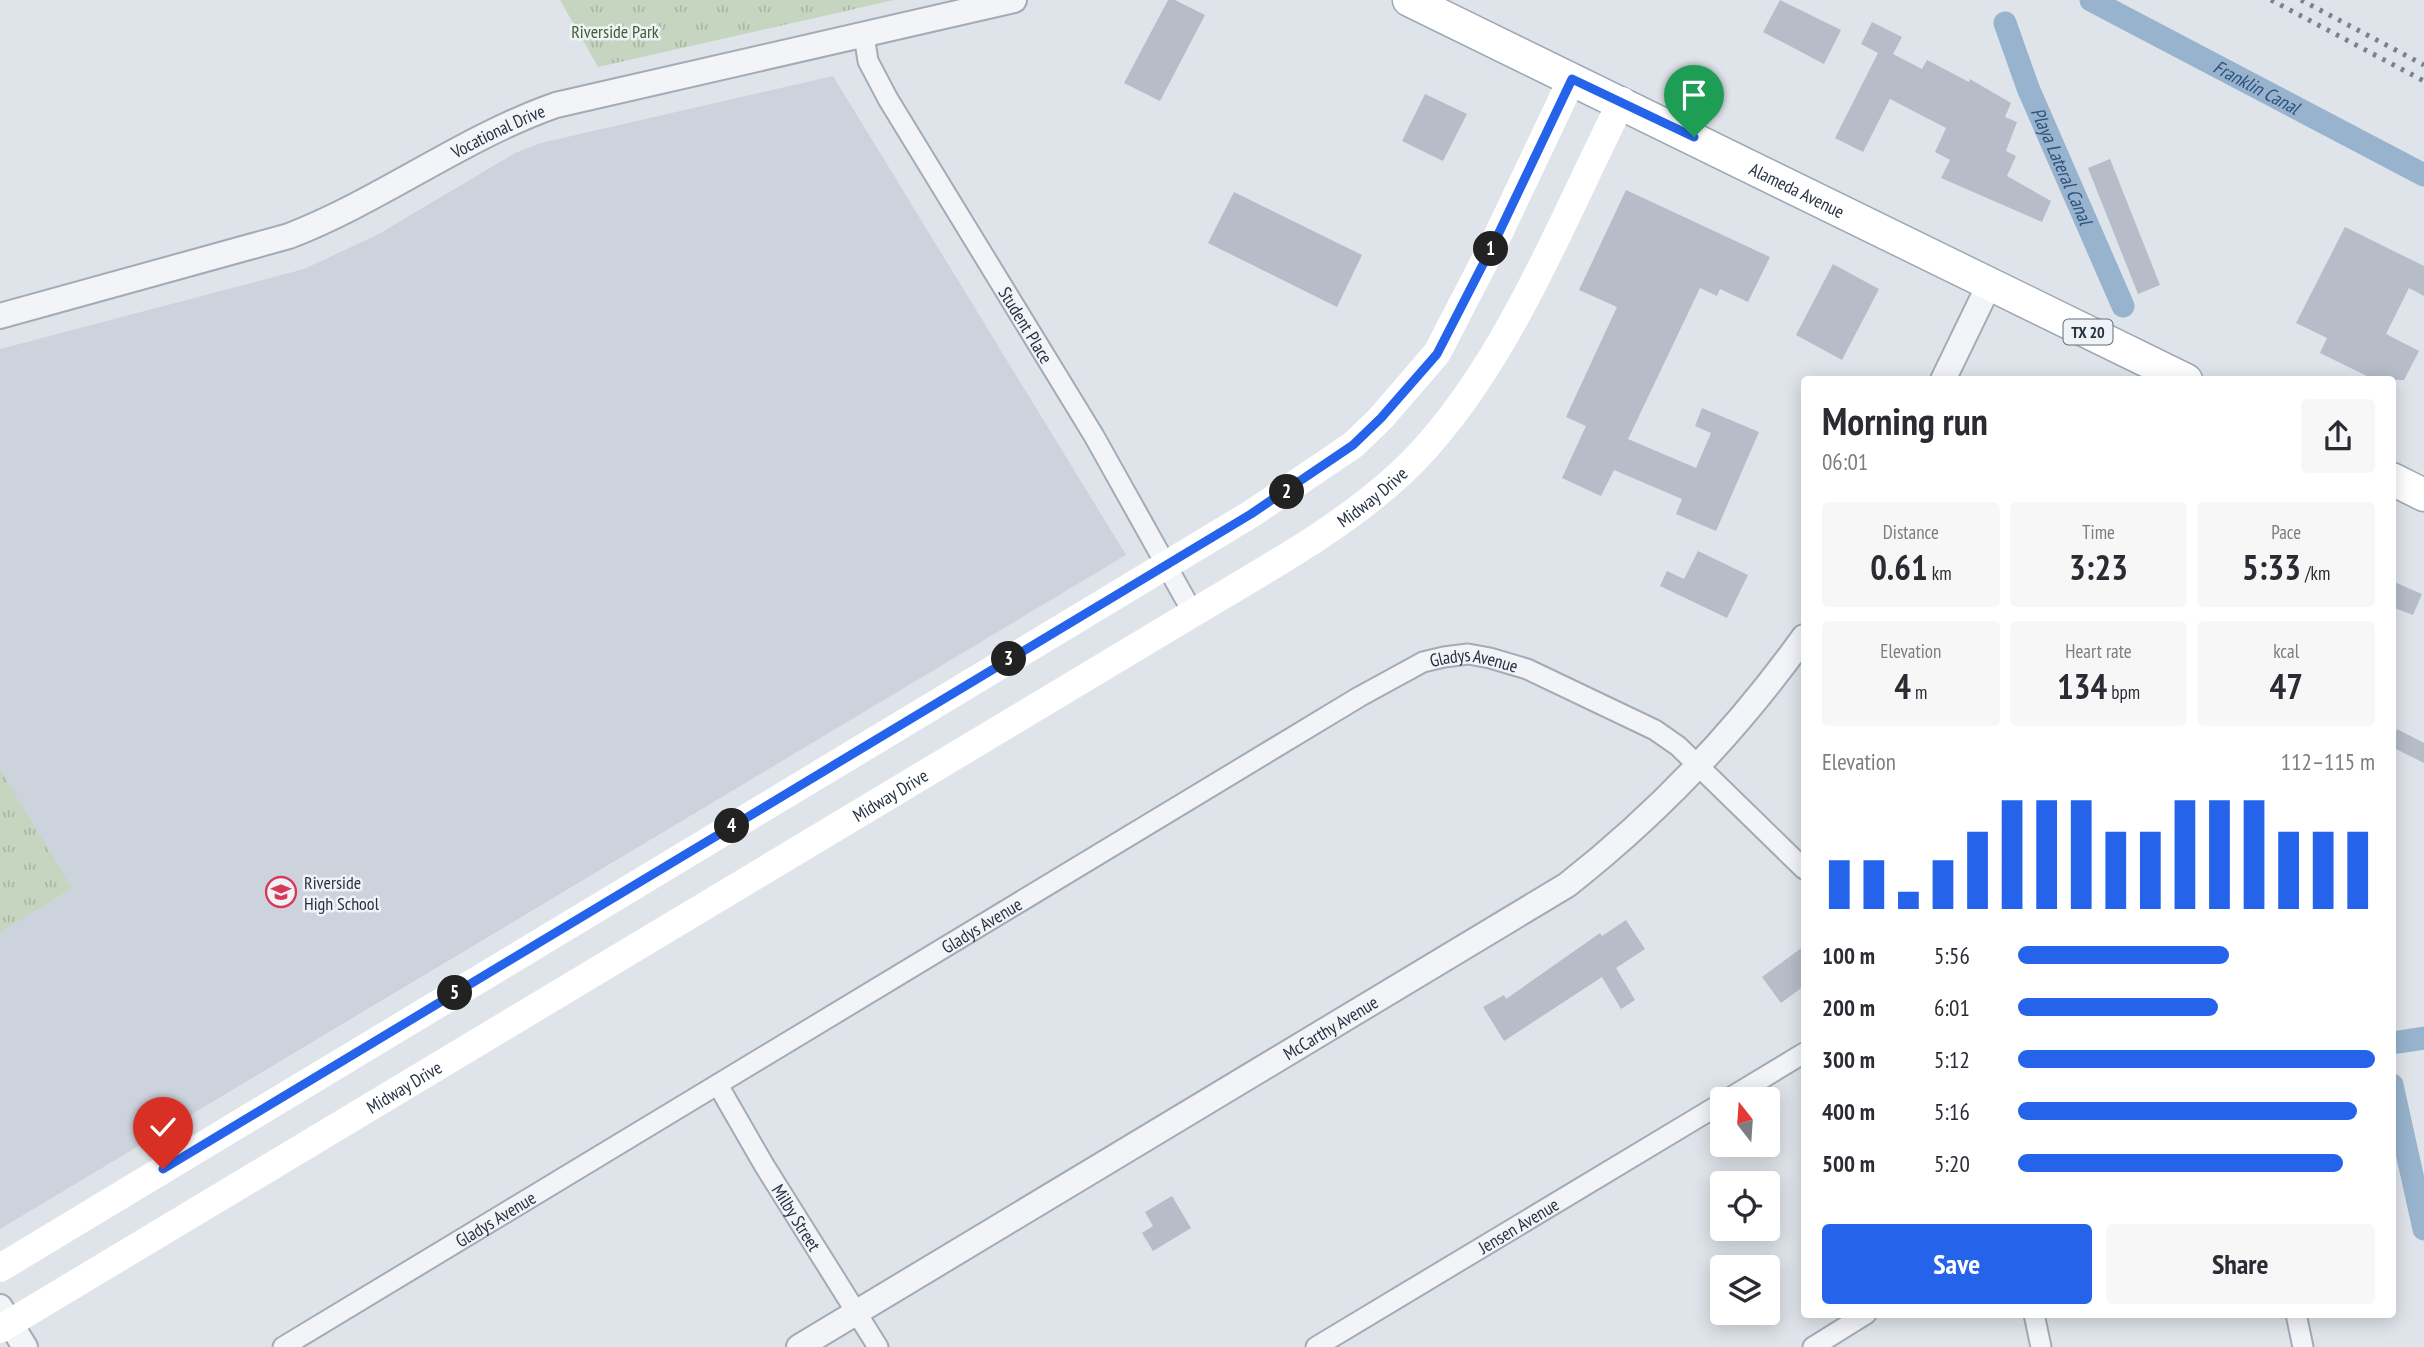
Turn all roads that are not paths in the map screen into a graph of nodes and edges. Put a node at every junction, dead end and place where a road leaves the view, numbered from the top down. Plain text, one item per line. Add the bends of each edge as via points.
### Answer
1 (1014, 0) edge
2 (1409, 0) edge
3 (864, 35) junction
4 (1572, 79) junction
5 (1622, 101) junction
6 (1989, 285) junction
7 (0, 316) edge
8 (1945, 376) edge
9 (2178, 376) edge
10 (2396, 481) edge
11 (2424, 495) edge
12 (1165, 565) junction
13 (1193, 613) junction
14 (1801, 641) edge
15 (1697, 764) junction
16 (1801, 866) edge
17 (1801, 1056) edge
18 (718, 1085) junction
19 (1748, 1087) edge
20 (1710, 1110) edge
21 (0, 1268) edge
22 (857, 1310) junction
23 (1860, 1318) edge
24 (2035, 1318) edge
25 (2297, 1318) edge
26 (3, 1320) edge
27 (25, 1347) edge
28 (283, 1347) edge
29 (799, 1347) edge
30 (878, 1347) edge
31 (1316, 1347) edge
32 (1813, 1347) edge
33 (2041, 1347) edge
34 (2303, 1347) edge

1 - 3 street, Vocational Drive
2 - 4 main road, Alameda Avenue / TX 20
3 - 7 street, Vocational Drive via 556,105 500,127 330,220 289,236
3 - 12 street, Student Place via 868,61 888,99 1094,436
4 - 5 main road, Alameda Avenue / TX 20
4 - 12 main road via 1437,354 1412,385 1353,445
5 - 6 main road, Alameda Avenue / TX 20
5 - 13 main road, Midway Drive via 1519,307 1442,428 1402,473 1359,509
6 - 8 street
6 - 9 main road, Alameda Avenue / TX 20
10 - 11 main road
12 - 13 street, Student Place
12 - 21 main road
13 - 26 main road, Midway Drive
14 - 15 street, McCarthy Avenue via 1779,673
15 - 16 street, Gladys Avenue
15 - 18 street, Gladys Avenue via 1655,730 1527,669 1468,654 1423,662
15 - 22 street, McCarthy Avenue via 1653,812 1567,885 1133,1149
17 - 19 street
18 - 22 street, Milby Street
18 - 28 street, Gladys Avenue
20 - 31 street, Jensen Avenue
22 - 29 street, McCarthy Avenue
22 - 30 street, Milby Street
23 - 32 street
24 - 33 street
25 - 34 street
26 - 27 street

